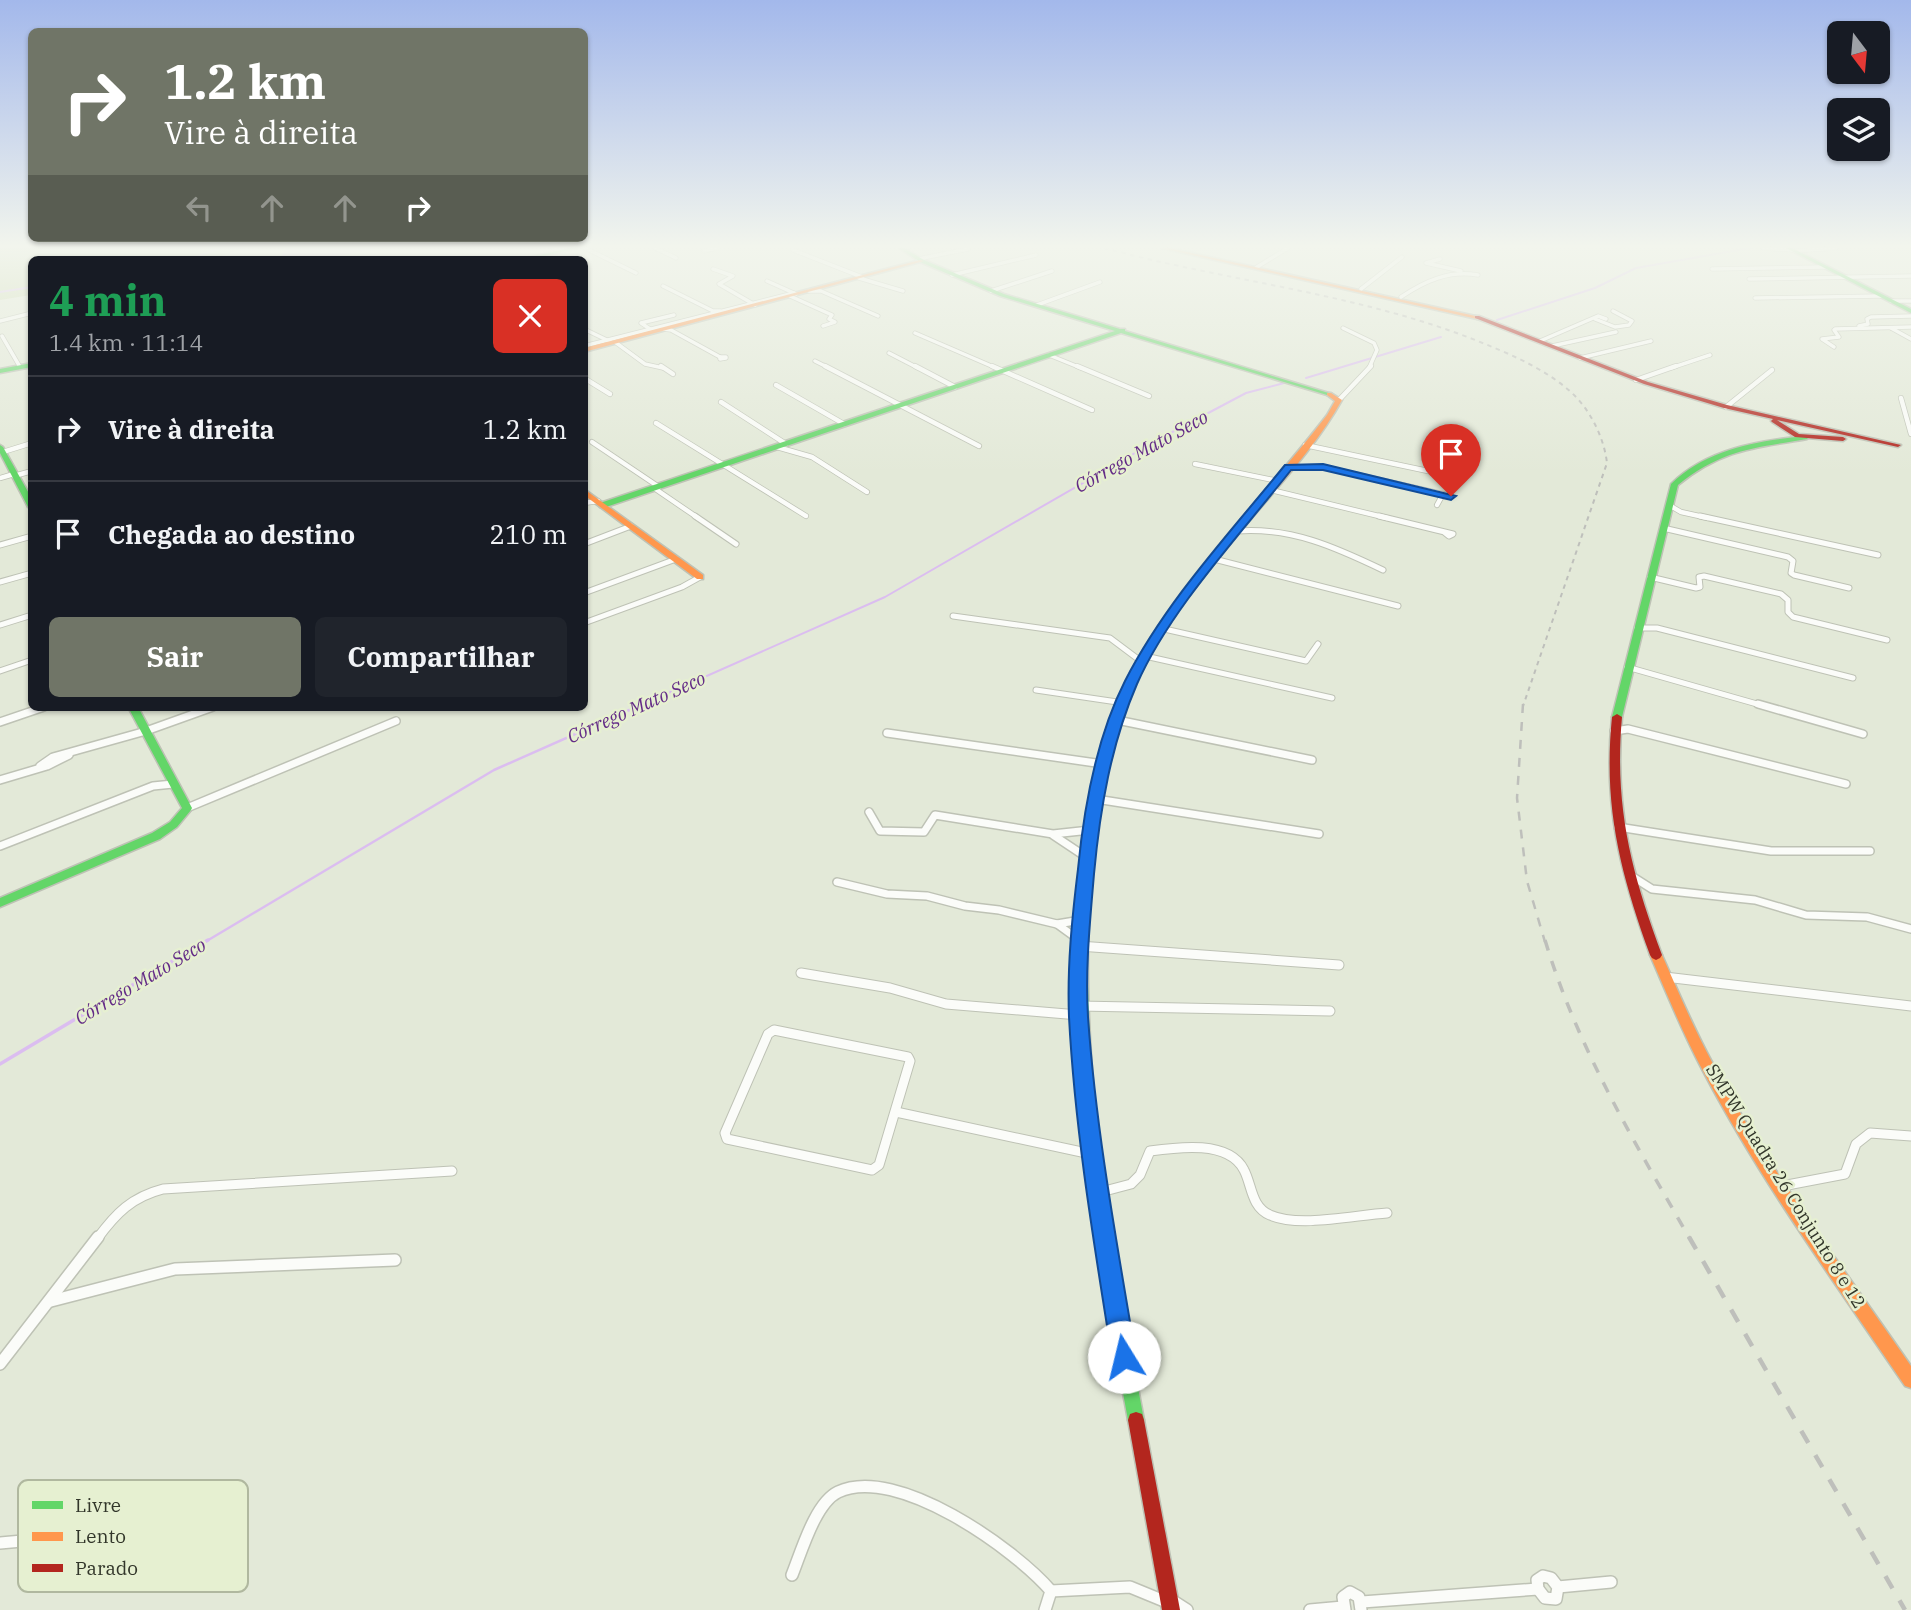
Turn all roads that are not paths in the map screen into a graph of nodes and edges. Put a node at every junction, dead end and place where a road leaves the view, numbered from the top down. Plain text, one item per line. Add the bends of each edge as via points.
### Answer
1 (678, 323) edge
2 (678, 323) edge
3 (831, 323) edge
4 (1101, 323) edge
5 (1497, 323) edge
6 (1584, 323) edge
7 (1607, 323) edge
8 (1630, 323) edge
9 (1868, 323) edge
10 (822, 326) dead end
11 (1852, 326) dead end
12 (664, 327) junction
13 (1911, 327) edge
14 (1343, 328) dead end
15 (1890, 328) junction
16 (1123, 330) junction
17 (588, 331) edge
18 (1562, 332) junction
19 (1616, 332) dead end
20 (915, 333) dead end
21 (2, 336) edge
22 (1592, 336) junction
23 (1911, 339) edge
24 (1540, 341) junction
25 (1651, 341) dead end
26 (612, 342) junction
27 (1552, 346) junction
28 (588, 347) edge
29 (1834, 347) dead end
30 (889, 353) dead end
31 (1049, 355) junction
32 (1710, 355) dead end
33 (720, 356) dead end
34 (1580, 358) junction
35 (815, 361) dead end
36 (26, 366) edge
37 (1772, 370) dead end
38 (0, 371) edge
39 (1002, 371) junction
40 (673, 374) dead end
41 (588, 380) edge
42 (1636, 380) junction
43 (776, 385) dead end
44 (955, 387) junction
45 (610, 394) dead end
46 (1149, 396) dead end
47 (1901, 397) dead end
48 (1339, 400) junction
49 (721, 402) dead end
50 (905, 406) junction
51 (1726, 407) junction
52 (1092, 410) dead end
53 (1762, 415) junction
54 (656, 424) dead end
55 (844, 424) junction
56 (1805, 425) junction
57 (1784, 429) junction
58 (1911, 434) edge
59 (1805, 438) junction
60 (1819, 438) junction
61 (592, 442) dead end
62 (1774, 442) junction
63 (28, 444) edge
64 (789, 445) junction
65 (1306, 445) junction
66 (1898, 445) junction
67 (979, 446) dead end
68 (1911, 447) edge
69 (4, 449) edge
70 (1195, 464) dead end
71 (724, 465) junction
72 (1288, 467) junction
73 (28, 472) edge
74 (14, 475) junction
75 (0, 478) edge
76 (1461, 478) dead end
77 (1274, 485) junction
78 (657, 488) junction
79 (867, 492) dead end
80 (1443, 495) junction
81 (1451, 496) dead end
82 (591, 500) edge
83 (28, 501) edge
84 (1437, 505) dead end
85 (1668, 510) junction
86 (806, 516) dead end
87 (631, 526) junction
88 (1662, 528) junction
89 (1237, 531) junction
90 (1444, 532) dead end
91 (28, 537) edge
92 (588, 542) edge
93 (736, 544) dead end
94 (0, 545) edge
95 (1878, 555) dead end
96 (676, 559) junction
97 (1214, 559) junction
98 (1382, 570) dead end
99 (28, 574) edge
100 (700, 577) joint
101 (1650, 577) junction
102 (0, 582) edge
103 (1849, 588) dead end
104 (588, 592) edge
105 (1398, 606) dead end
106 (28, 616) edge
107 (953, 616) dead end
108 (588, 622) edge
109 (1639, 623) junction
110 (0, 625) edge
111 (1160, 628) junction
112 (1657, 628) junction
113 (1887, 639) dead end
114 (1318, 643) dead end
115 (1144, 659) junction
116 (28, 661) edge
117 (1627, 667) junction
118 (0, 671) edge
119 (1853, 678) dead end
120 (1036, 690) dead end
121 (1332, 698) dead end
122 (1124, 703) junction
123 (32, 711) edge
124 (135, 711) edge
125 (199, 711) edge
126 (1617, 719) junction
127 (1117, 720) junction
128 (396, 721) dead end
129 (0, 722) edge
130 (143, 727) junction
131 (1628, 729) junction
132 (1614, 731) junction
133 (887, 733) dead end
134 (1863, 734) dead end
135 (1312, 760) dead end
136 (1103, 764) junction
137 (0, 780) edge
138 (171, 780) junction
139 (1846, 784) dead end
140 (1096, 799) junction
141 (187, 808) junction
142 (869, 812) dead end
143 (1618, 827) junction
144 (1090, 830) junction
145 (1053, 834) junction
146 (1319, 834) dead end
147 (0, 846) edge
148 (1870, 851) dead end
149 (1086, 857) junction
150 (1628, 873) junction
151 (836, 882) dead end
152 (1652, 889) junction
153 (1634, 897) junction
154 (0, 903) edge
155 (1081, 920) junction
156 (1057, 924) junction
157 (1911, 929) edge
158 (1079, 943) junction
159 (1339, 965) dead end
160 (801, 973) dead end
161 (1665, 977) junction
162 (1911, 1006) edge
163 (1079, 1011) junction
164 (1330, 1011) dead end
165 (897, 1112) junction
166 (1911, 1136) edge
167 (1091, 1154) junction
168 (452, 1171) dead end
169 (1782, 1185) junction
170 (1096, 1193) junction
171 (1387, 1213) dead end
172 (395, 1260) dead end
173 (51, 1301) junction
174 (0, 1364) edge
175 (1911, 1380) edge
176 (18, 1541) edge
177 (0, 1543) edge
178 (792, 1575) dead end
179 (1611, 1582) dead end
180 (1051, 1591) junction
181 (1170, 1603) edge
182 (1362, 1606) edge
183 (1344, 1609) edge
184 (1045, 1610) edge
185 (1187, 1610) edge
186 (1310, 1610) edge

1 - 12 street
2 - 12 street
3 - 10 street
4 - 16 street
5 - 24 street
6 - 18 street
7 - 8 street via 1615,327
9 - 11 street
12 - 26 street
12 - 33 street
13 - 15 street
14 - 48 street via 1374,343 1377,350 1371,366
15 - 23 street
15 - 29 street via 1833,330 1839,337 1822,339
16 - 31 street
16 - 48 street via 1322,390
17 - 26 street
18 - 22 street
18 - 24 street
19 - 22 street
20 - 39 street
21 - 36 street
22 - 27 street
24 - 27 street
25 - 34 street
26 - 28 street
26 - 40 street via 645,364
27 - 34 street
30 - 44 street
31 - 39 street
31 - 46 street
32 - 42 street
34 - 42 street
35 - 50 street
36 - 38 street
37 - 51 street
39 - 44 street
39 - 52 street
41 - 45 street
42 - 51 street
43 - 55 street
44 - 50 street
47 - 58 street
48 - 65 street
49 - 64 street
50 - 55 street
50 - 67 street
51 - 53 street
53 - 56 street
53 - 57 street
54 - 71 street
55 - 64 street
56 - 57 street
56 - 60 street via 1822,432
56 - 66 street
57 - 59 street
57 - 62 street
59 - 60 street
59 - 62 street, SMPW Quadra 26 Conjunto 8 e 12
60 - 66 street
61 - 78 street
62 - 85 street, SMPW Quadra 26 Conjunto 8 e 12 via 1705,460 1675,484
63 - 69 street
64 - 71 street
64 - 79 street
65 - 72 street
65 - 76 street
66 - 68 street
69 - 74 street
70 - 77 street
71 - 78 street
71 - 86 street
72 - 77 street
72 - 80 street via 1323,467
73 - 74 street
74 - 75 street
74 - 83 street
77 - 89 street
77 - 90 street
78 - 82 street
78 - 93 street
80 - 81 street
80 - 84 street
82 - 87 street
85 - 88 street, SMPW Quadra 26 Conjunto 8 e 12
85 - 95 street
87 - 92 street
87 - 96 street
88 - 101 street, SMPW Quadra 26 Conjunto 8 e 12
88 - 103 street via 1788,557 1794,575
89 - 97 street
89 - 98 street via 1265,529 1322,541
91 - 94 street
96 - 100 street
96 - 104 street
97 - 105 street
97 - 111 street
99 - 102 street
100 - 108 street
101 - 109 street, SMPW Quadra 26 Conjunto 8 e 12
101 - 113 street via 1696,588 1700,587 1699,577 1704,576 1781,594 1793,617
106 - 110 street
107 - 115 street via 1110,638
109 - 112 street
109 - 112 street
109 - 117 street, SMPW Quadra 26 Conjunto 8 e 12
111 - 114 street via 1306,661
111 - 115 street
112 - 119 street
115 - 121 street
115 - 122 street
116 - 118 street
117 - 126 street, SMPW Quadra 26 Conjunto 8 e 12
117 - 134 street
120 - 122 street
122 - 127 street
123 - 129 street
124 - 130 street
125 - 130 street
126 - 131 street
126 - 132 street, SMPW Quadra 26 Conjunto 8 e 12
127 - 135 street
127 - 136 street
128 - 141 street
130 - 137 street via 54,764
130 - 138 street
131 - 132 street
131 - 139 street
132 - 143 street, SMPW Quadra 26 Conjunto 8 e 12 via 1612,774
133 - 136 street
136 - 140 street
138 - 141 street
138 - 147 street
140 - 144 street
140 - 146 street
141 - 154 street via 176,824 156,836
142 - 145 street via 880,831 924,832 935,816
143 - 148 street via 1771,851
143 - 150 street, SMPW Quadra 26 Conjunto 8 e 12
144 - 145 street
144 - 149 street
145 - 149 street
149 - 155 street
150 - 152 street
150 - 153 street, SMPW Quadra 26 Conjunto 8 e 12
151 - 156 street via 887,894 999,909
152 - 153 street
152 - 157 street via 1755,900 1817,916 1867,917
153 - 161 street, SMPW Quadra 26 Conjunto 8 e 12
155 - 156 street
155 - 158 street
156 - 158 street
158 - 159 street
158 - 163 street
160 - 163 street via 890,988 946,1004
161 - 162 street
161 - 169 street, SMPW Quadra 26 Conjunto 8 e 12 via 1725,1095
163 - 164 street
163 - 167 street
165 - 165 street via 879,1166 872,1170 726,1137 768,1034 774,1030 908,1057
165 - 167 street
166 - 169 street via 1870,1133 1856,1144 1845,1174
167 - 170 street
168 - 173 street via 146,1192 115,1214
169 - 175 street, SMPW Quadra 26 Conjunto 8 e 12
170 - 171 street via 1132,1185 1150,1151 1215,1150 1238,1160 1260,1209 1273,1217
170 - 181 street
172 - 173 street via 175,1269
173 - 174 street
176 - 177 street
178 - 180 street via 816,1517 836,1493 852,1488 900,1494 968,1521 1040,1575
179 - 182 street via 1558,1587 1543,1576 1537,1580 1538,1589
180 - 181 street via 1130,1587
180 - 184 street
181 - 185 street
182 - 183 street via 1354,1593 1346,1593
183 - 186 street

